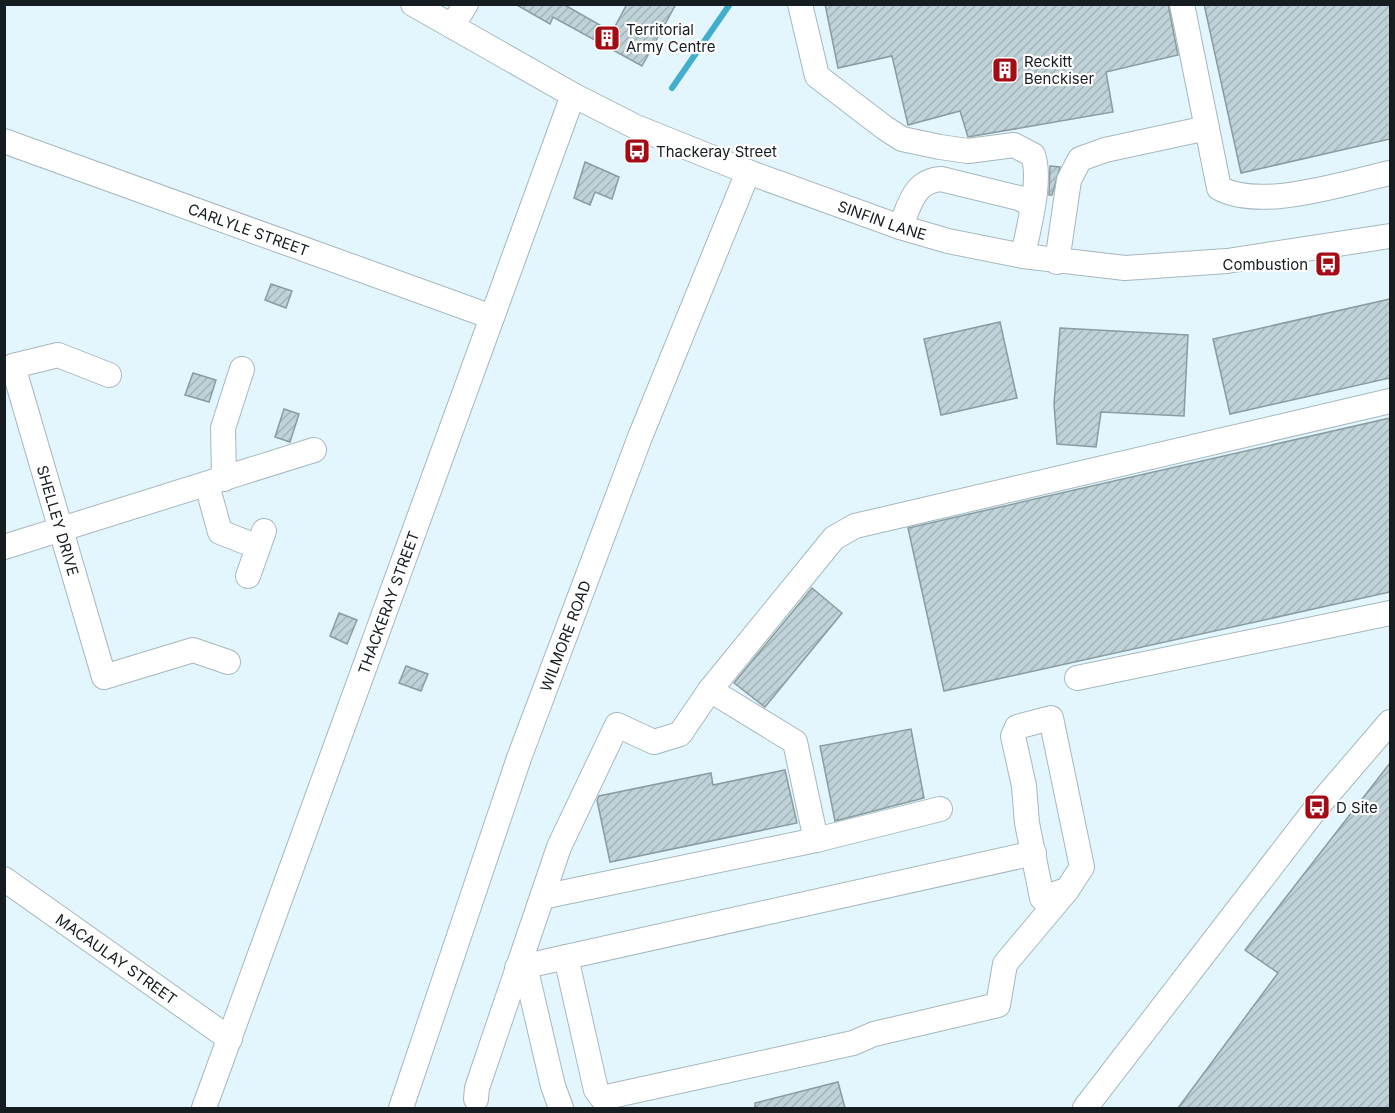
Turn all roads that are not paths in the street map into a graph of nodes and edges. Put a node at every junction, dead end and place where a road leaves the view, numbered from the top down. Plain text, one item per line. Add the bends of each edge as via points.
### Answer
1 (413, 4) edge
2 (466, 4) edge
3 (800, 4) edge
4 (1182, 4) edge
5 (452, 26) junction
6 (573, 95) junction
7 (1207, 128) junction
8 (4, 141) edge
9 (748, 172) junction
10 (1390, 173) edge
11 (1032, 205) junction
12 (900, 227) junction
13 (1390, 236) edge
14 (1023, 256) junction
15 (1057, 262) junction
16 (492, 317) junction
17 (242, 369) dead end
18 (109, 375) dead end
19 (1390, 400) edge
20 (314, 450) dead end
21 (215, 482) junction
22 (61, 530) junction
23 (4, 547) edge
24 (248, 576) dead end
25 (1390, 613) edge
26 (228, 662) dead end
27 (1077, 678) dead end
28 (710, 690) junction
29 (1390, 722) edge
30 (940, 808) dead end
31 (816, 840) junction
32 (1034, 853) junction
33 (4, 879) edge
34 (1067, 890) junction
35 (542, 897) junction
36 (566, 957) junction
37 (521, 967) junction
38 (230, 1039) junction
39 (476, 1099) dead end
40 (204, 1108) edge
41 (402, 1108) edge
42 (561, 1108) edge
43 (1085, 1108) edge

1 - 5 street, SINFIN LANE
2 - 5 street
3 - 11 street via 817,76 902,138 968,151 1014,145 1025,148 1036,164
4 - 7 street
5 - 6 street, SINFIN LANE
6 - 9 street, SINFIN LANE via 636,127
6 - 16 street, THACKERAY STREET
7 - 10 street via 1219,188 1232,194 1245,197 1300,193
7 - 15 street via 1080,159 1069,180
8 - 16 street, CARLYLE STREET
9 - 12 street, SINFIN LANE
9 - 41 street, WILMORE ROAD via 640,437 519,758
11 - 12 street via 1019,198 930,180 921,184 913,196
11 - 14 street
12 - 14 street, SINFIN LANE
13 - 15 street, SINFIN LANE via 1227,261 1137,267
14 - 15 street, SINFIN LANE
16 - 38 street, THACKERAY STREET
17 - 21 street via 223,428
18 - 22 street, SHELLEY DRIVE via 58,355 13,366
19 - 28 street via 855,526 834,538
20 - 21 street
21 - 22 street
21 - 24 street via 220,531 261,539
22 - 23 street
22 - 26 street, SHELLEY DRIVE via 104,677 193,650
25 - 27 street
28 - 31 street via 795,742
28 - 35 street via 680,734 654,742 617,725 559,847
29 - 43 street via 1317,807
30 - 31 street
31 - 35 street
32 - 34 street via 1042,898
32 - 34 street via 1013,736 1017,727 1051,718 1082,867
32 - 36 street
33 - 38 street, MACAULAY STREET
34 - 36 street via 1005,964 998,1005 831,1048 602,1098 596,1090
35 - 37 street
36 - 37 street
37 - 39 street
37 - 42 street
38 - 40 street, THACKERAY STREET

